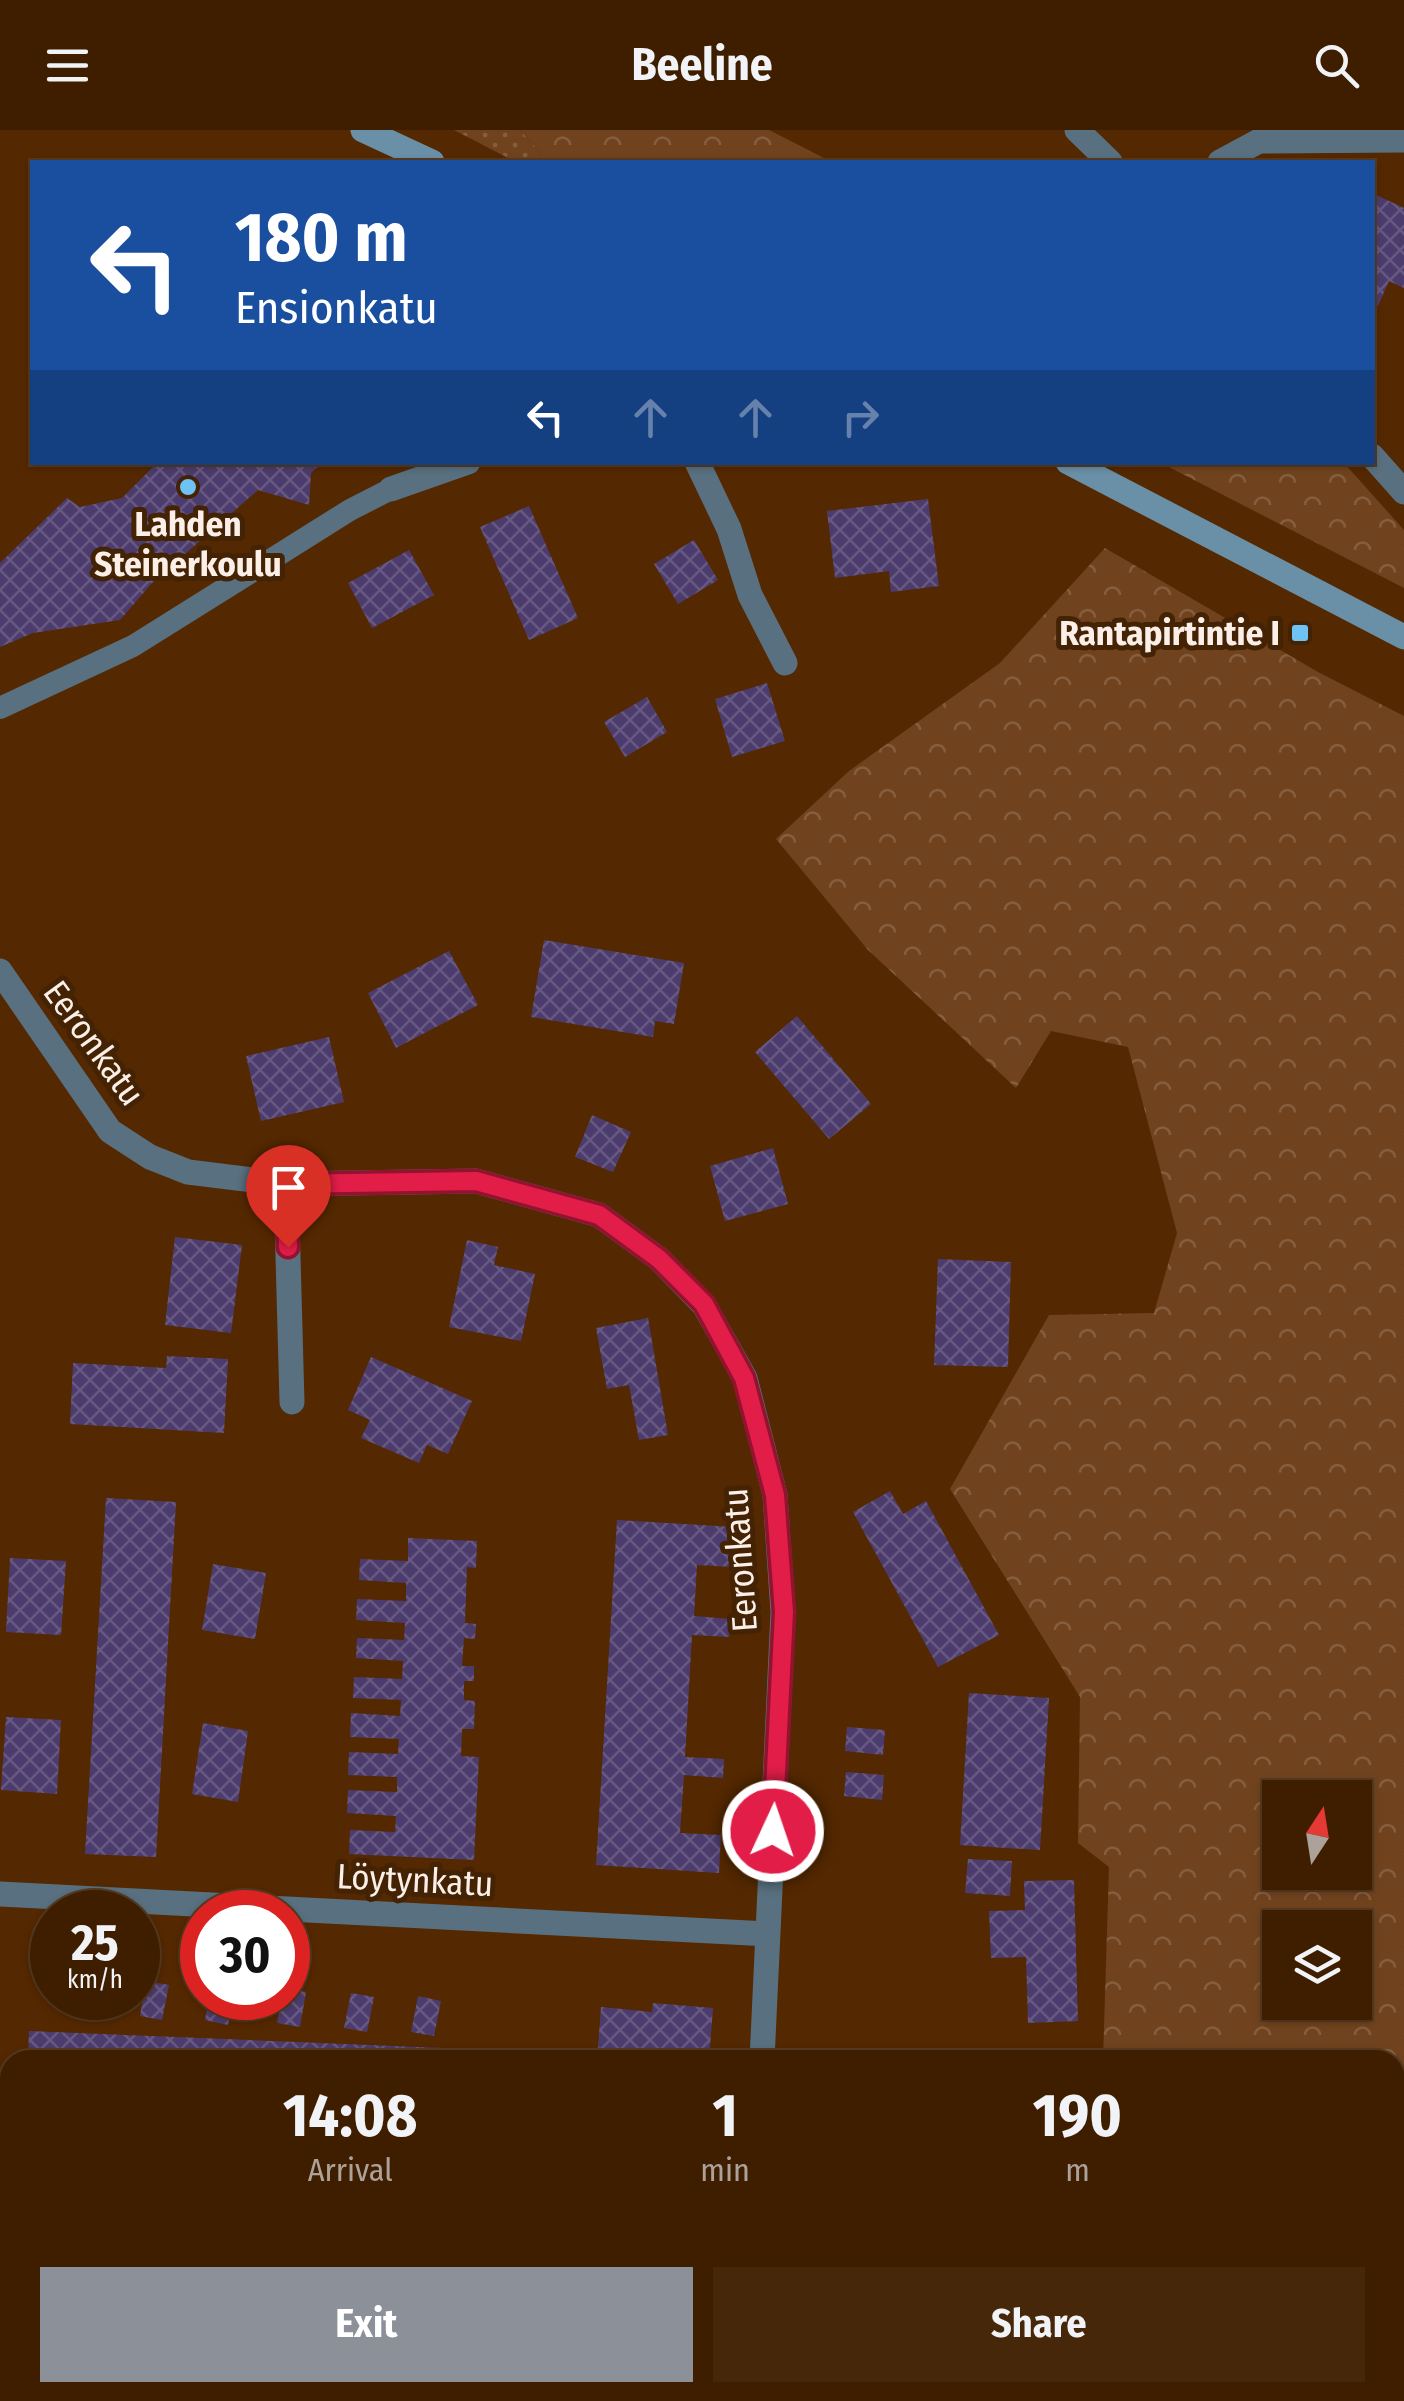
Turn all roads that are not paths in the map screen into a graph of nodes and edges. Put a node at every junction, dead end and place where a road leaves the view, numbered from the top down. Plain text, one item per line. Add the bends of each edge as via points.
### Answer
1 (363, 130) edge
2 (1077, 130) edge
3 (1404, 140) edge
4 (428, 160) edge
5 (1108, 160) edge
6 (1224, 160) edge
7 (1375, 459) edge
8 (459, 465) edge
9 (698, 465) edge
10 (1074, 465) edge
11 (391, 489) joint
12 (1404, 492) edge
13 (1404, 637) edge
14 (785, 663) dead end
15 (0, 708) edge
16 (0, 971) edge
17 (286, 1184) junction
18 (292, 1402) dead end
19 (0, 1894) edge
20 (767, 1934) junction
21 (762, 2050) edge

1 - 4 main road
2 - 5 street
3 - 6 street via 1259,141
7 - 12 street
8 - 11 street
9 - 14 street
10 - 13 main road
11 - 15 lane via 133,646
16 - 17 street, Eeronkatu via 110,1131 188,1172
17 - 18 street
17 - 20 street, Eeronkatu via 476,1181 599,1215 659,1259 704,1304 744,1378 775,1495 784,1612
19 - 20 street, Löytynkatu
20 - 21 street, Eeronkatu

